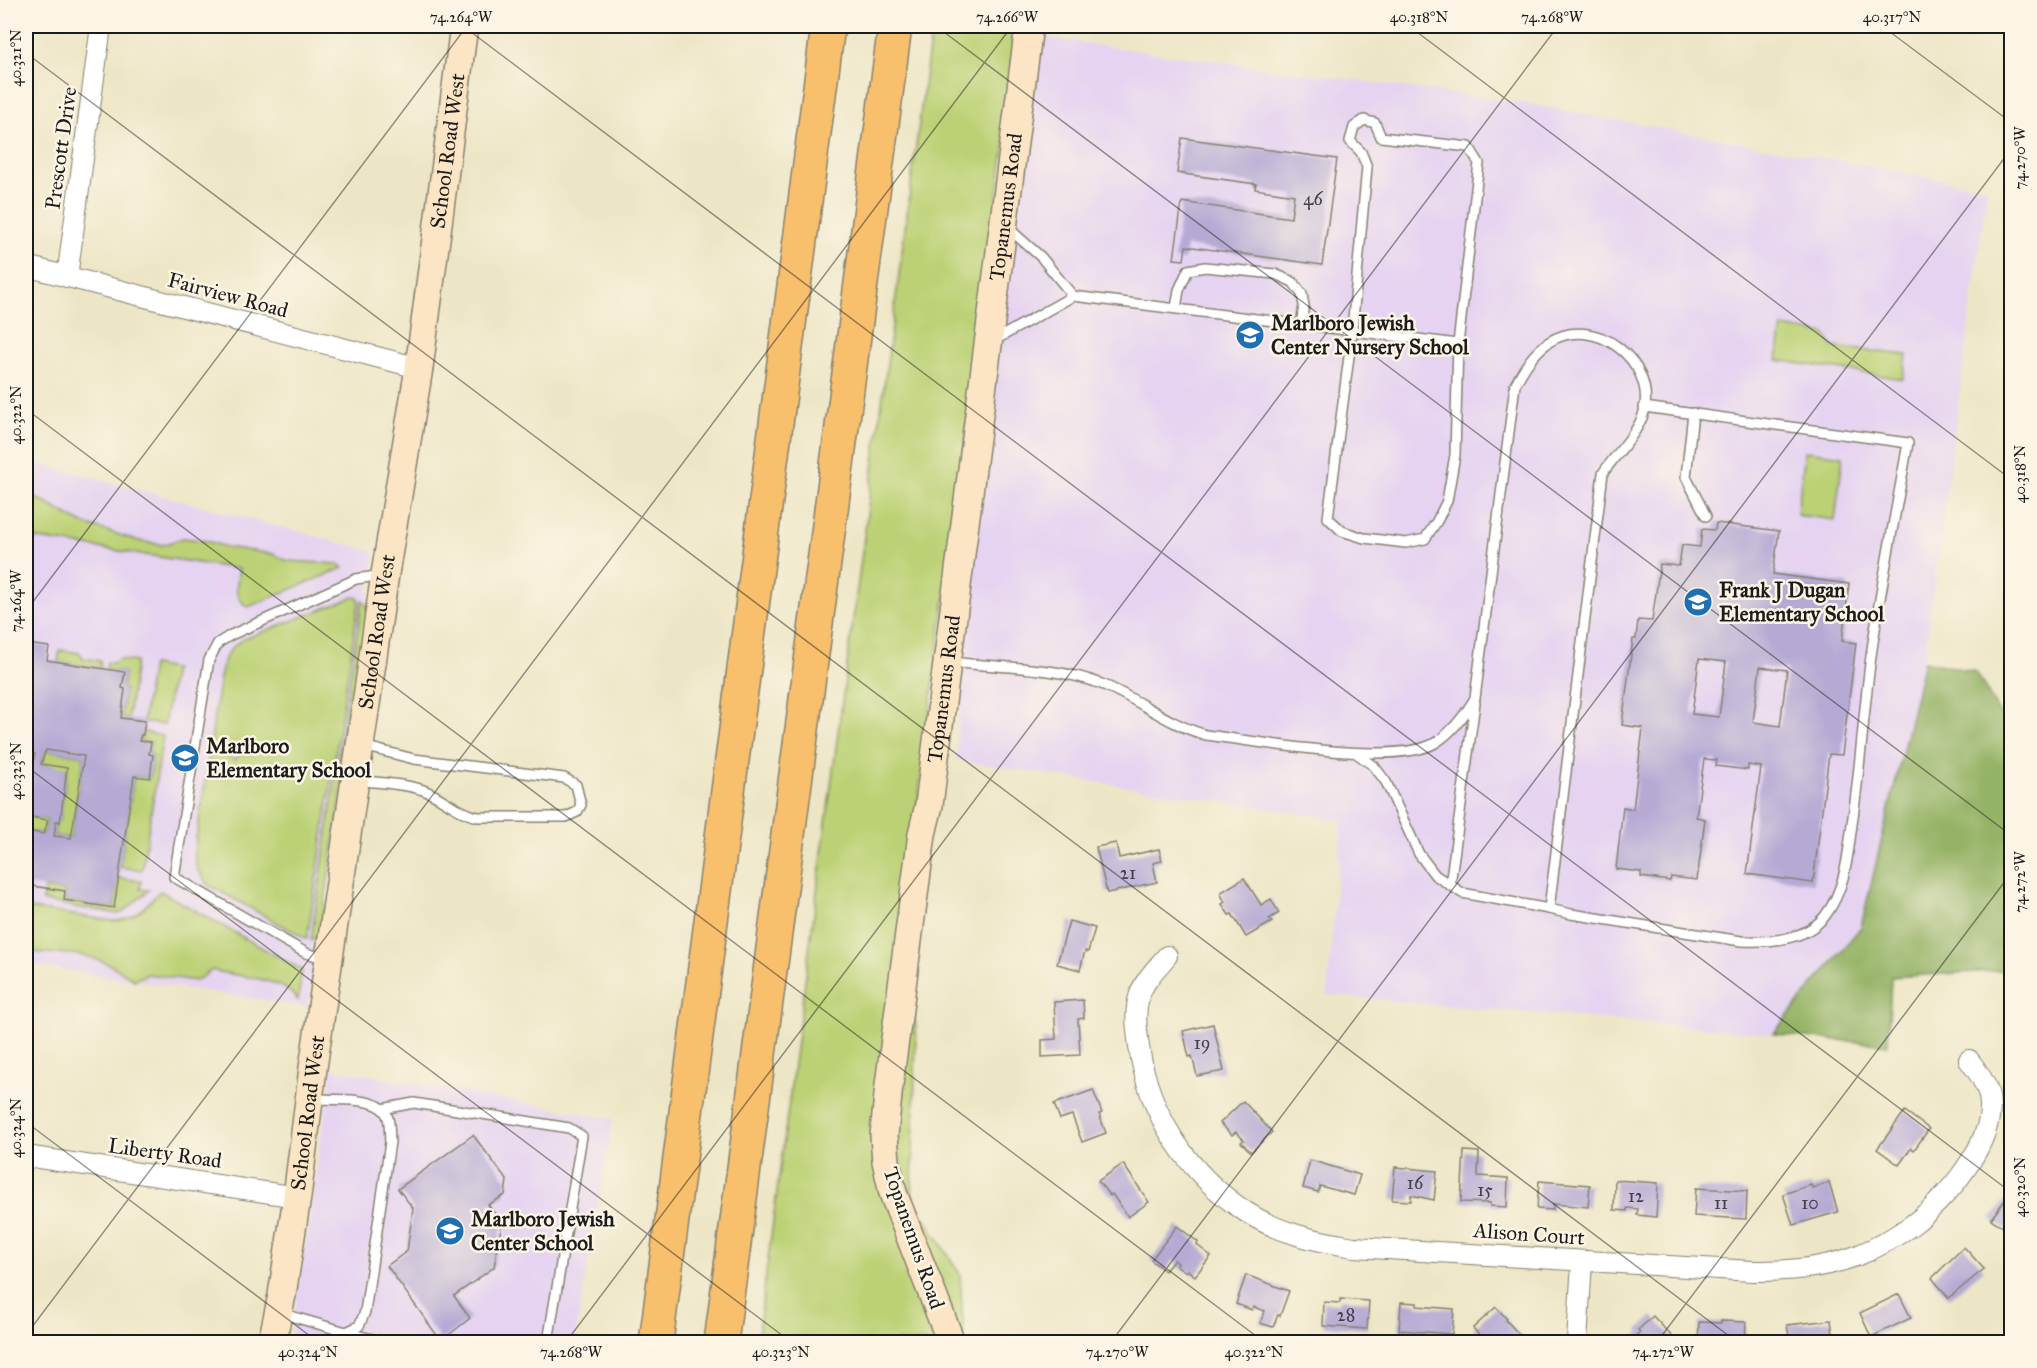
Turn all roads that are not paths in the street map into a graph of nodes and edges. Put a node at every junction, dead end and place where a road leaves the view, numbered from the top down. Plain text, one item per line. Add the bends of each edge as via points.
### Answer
1 (101, 26) edge
2 (464, 26) edge
3 (828, 26) edge
4 (894, 26) edge
5 (1029, 26) edge
6 (1004, 224) junction
7 (26, 266) edge
8 (67, 277) junction
9 (1073, 296) junction
10 (1176, 308) junction
11 (1301, 325) junction
12 (1352, 331) junction
13 (988, 344) junction
14 (1458, 344) junction
15 (418, 368) junction
16 (1644, 407) junction
17 (1693, 413) junction
18 (1706, 516) dead end
19 (386, 574) junction
20 (948, 661) junction
21 (1475, 698) junction
22 (361, 746) junction
23 (1356, 753) junction
24 (356, 780) junction
25 (1450, 885) junction
26 (1549, 909) junction
27 (1167, 956) dead end
28 (330, 959) junction
29 (1969, 1060) dead end
30 (310, 1099) junction
31 (382, 1109) junction
32 (26, 1156) edge
33 (297, 1197) junction
34 (1582, 1262) junction
35 (278, 1312) junction
36 (339, 1330) junction
37 (272, 1342) edge
38 (384, 1342) edge
39 (548, 1342) edge
40 (656, 1342) edge
41 (721, 1342) edge
42 (951, 1342) edge
43 (1577, 1342) edge

1 - 8 street, Prescott Drive
2 - 15 street, School Road West
3 - 40 highway
4 - 41 highway
5 - 6 street, Topanemus Road
6 - 9 lane via 1041,257
6 - 13 street, Topanemus Road
7 - 8 street, Fairview Road
8 - 15 street, Fairview Road
9 - 10 lane
9 - 13 lane
10 - 11 lane
10 - 11 lane via 1188,270 1205,267 1275,274 1293,282 1302,294
11 - 12 lane
12 - 14 lane
12 - 14 lane via 1328,518 1342,531 1396,542 1425,539 1447,501 1455,455
12 - 14 lane via 1367,167 1361,152 1350,141 1353,128 1364,120 1375,123 1381,137 1469,147 1479,163
13 - 20 street, Topanemus Road
15 - 19 street, School Road West
16 - 17 lane
16 - 21 lane via 1645,389 1637,366 1619,346 1598,336 1571,334 1550,342 1528,361 1515,385
16 - 26 lane via 1632,435 1603,473
17 - 18 lane via 1686,477
17 - 26 lane via 1908,443 1872,650 1846,869 1837,899 1824,918 1811,930 1767,942
19 - 22 street, School Road West
19 - 28 lane via 356,579 218,643 209,660 174,877 306,953
20 - 23 lane via 1067,673 1104,685 1185,729 1206,735
20 - 42 street, Topanemus Road via 884,1135 893,1193
21 - 23 lane via 1462,720 1435,743 1414,750
21 - 25 lane
22 - 24 street, School Road West
22 - 24 lane via 414,759 564,778 576,785 581,805 566,817 478,817 420,789
23 - 25 lane via 1374,766 1386,782 1419,854 1435,875
24 - 28 street, School Road West
25 - 26 lane via 1462,893
27 - 34 street, Alison Court via 1148,978 1139,998 1136,1025 1142,1068 1170,1136 1223,1196 1269,1225 1323,1242
28 - 30 street, School Road West
29 - 34 street, Alison Court via 1988,1091 1989,1118 1978,1146 1940,1200 1912,1225 1881,1244 1835,1263 1788,1271
30 - 31 lane via 366,1102
30 - 33 street, School Road West
31 - 36 lane via 389,1121 390,1142 364,1312 359,1326 346,1332
31 - 39 lane via 414,1103 569,1128 582,1136
32 - 33 street, Liberty Road
33 - 35 street, School Road West
34 - 43 street
35 - 36 lane
35 - 37 street, School Road West
36 - 38 lane

